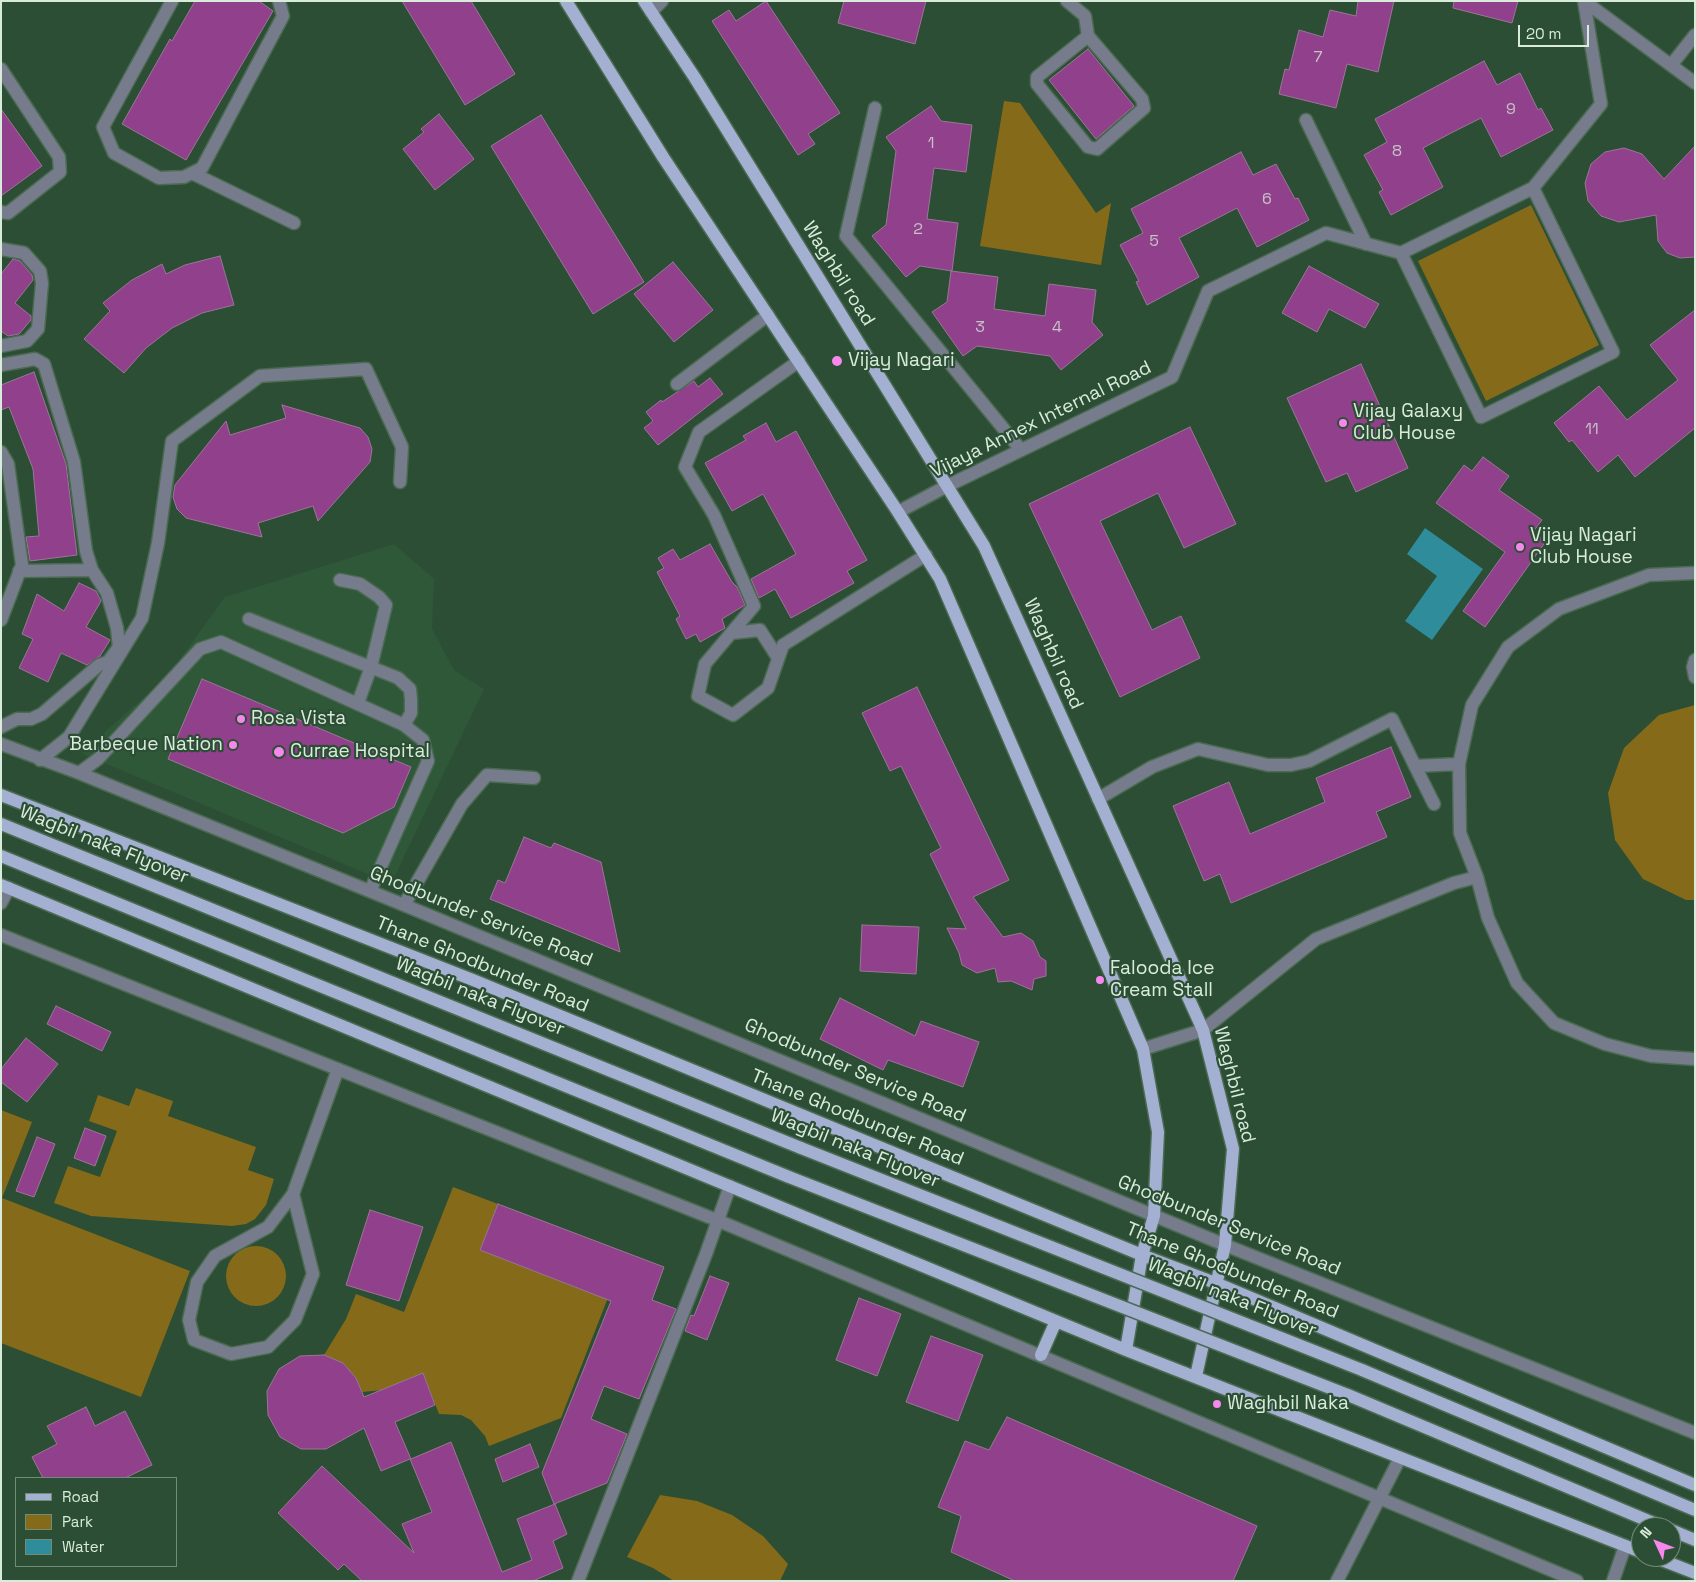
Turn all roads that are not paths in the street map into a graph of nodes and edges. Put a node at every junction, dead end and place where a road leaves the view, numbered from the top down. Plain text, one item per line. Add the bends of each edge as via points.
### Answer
1 (172, 1) edge
2 (279, 1) edge
3 (566, 1) edge
4 (662, 1) edge
5 (1067, 1) edge
6 (1584, 1) edge
7 (648, 6) edge
8 (1695, 35) edge
9 (1088, 36) junction
10 (1672, 64) junction
11 (1, 69) edge
12 (1695, 82) edge
13 (875, 108) dead end
14 (1306, 120) dead end
15 (192, 173) junction
16 (1533, 188) junction
17 (1, 212) edge
18 (294, 223) dead end
19 (1366, 244) junction
20 (1, 249) edge
21 (1401, 253) junction
22 (768, 315) junction
23 (1, 346) edge
24 (798, 361) junction
25 (1, 365) edge
26 (677, 384) dead end
27 (1022, 450) junction
28 (1, 452) edge
29 (400, 482) dead end
30 (947, 486) junction
31 (898, 512) junction
32 (926, 556) junction
33 (19, 570) junction
34 (92, 570) junction
35 (1695, 572) edge
36 (340, 580) dead end
37 (249, 619) dead end
38 (1, 620) edge
39 (732, 634) junction
40 (778, 658) junction
41 (1695, 660) edge
42 (371, 667) junction
43 (1695, 677) edge
44 (358, 704) junction
45 (404, 725) junction
46 (1, 727) edge
47 (1, 744) edge
48 (40, 760) junction
49 (1458, 764) junction
50 (1415, 766) junction
51 (79, 773) junction
52 (534, 778) dead end
53 (1, 795) edge
54 (1098, 799) junction
55 (1434, 804) dead end
56 (1, 824) edge
57 (1, 856) edge
58 (1477, 878) junction
59 (5, 886) edge
60 (370, 891) junction
61 (1, 903) edge
62 (404, 905) junction
63 (1, 935) edge
64 (1203, 1030) junction
65 (1143, 1049) junction
66 (1695, 1058) edge
67 (338, 1069) junction
68 (730, 1186) junction
69 (293, 1194) junction
70 (1154, 1216) junction
71 (719, 1221) junction
72 (1225, 1245) junction
73 (1142, 1255) junction
74 (1218, 1284) junction
75 (1056, 1321) junction
76 (1126, 1350) junction
77 (1041, 1355) junction
78 (1196, 1376) junction
79 (1695, 1433) edge
80 (1400, 1458) junction
81 (1695, 1485) edge
82 (1380, 1497) junction
83 (1695, 1510) edge
84 (1639, 1517) edge
85 (1681, 1534) edge
86 (1695, 1540) edge
87 (1625, 1546) junction
88 (1631, 1548) edge
89 (1680, 1567) edge
90 (1695, 1573) edge
91 (578, 1581) edge
92 (1337, 1581) edge
93 (1577, 1581) edge
94 (1614, 1581) edge

1 - 15 street via 103,127 114,153 160,178 184,177
2 - 15 street via 283,16 202,168
3 - 22 main road via 662,157
4 - 7 street
5 - 9 street via 1085,16
6 - 10 street
6 - 16 street via 1602,104
7 - 30 main road, Waghbil road
8 - 10 street
9 - 9 street via 1142,98 1144,108 1097,149 1088,147 1037,84 1037,77
10 - 12 street
11 - 17 street via 59,157 60,172 8,213
13 - 27 street via 846,236
14 - 19 street
15 - 18 street
16 - 21 street
16 - 21 street via 1613,352 1481,417
19 - 21 street, Vijaya Annex Internal Road
19 - 27 street, Vijaya Annex Internal Road via 1326,233 1208,291 1172,377
20 - 23 street via 24,253 40,271 42,283 38,329 27,342
22 - 24 main road
22 - 26 street
24 - 31 main road
24 - 39 street via 699,432 685,467 714,515 754,606
25 - 34 street via 35,359 44,364 74,462 86,551
27 - 30 street, Vijaya Annex Internal Road
28 - 33 street via 8,464 22,564
29 - 48 street via 402,447 366,369 260,376 172,441 158,543 142,618 69,737
30 - 31 street, Vijaya Annex Internal Road
30 - 54 main road, Waghbil road via 984,546
31 - 32 main road
32 - 40 street via 783,645
32 - 65 main road via 940,579
33 - 34 street
33 - 38 street
34 - 46 street via 108,593 119,647 108,662 100,665 42,714 32,719 17,719
35 - 49 street via 1649,575 1560,609 1508,647 1472,705
36 - 42 street via 360,584 386,605
37 - 42 street
39 - 40 street via 760,630
39 - 40 street via 705,664 698,696 733,715 768,688
41 - 43 street
42 - 44 street
42 - 45 street via 398,678 410,689 411,714
44 - 45 street
44 - 51 street via 221,642 200,649 98,759
45 - 60 street via 423,740 428,761
47 - 48 street, Ghodbunder Service Road
48 - 51 street, Ghodbunder Service Road
49 - 50 street
49 - 58 street via 1460,833
50 - 54 street via 1392,719 1309,761 1291,765 1268,765 1198,749 1152,767
50 - 55 street
51 - 60 street, Ghodbunder Service Road
52 - 62 street via 487,775 462,804
53 - 73 main road, Thane Ghodbunder Road via 473,980
54 - 64 main road, Waghbil road
56 - 83 main road, Wagbil naka Flyover, bridge via 1362,1370
57 - 84 main road, bridge via 789,1177 1348,1395
58 - 64 street via 1454,883 1316,939
58 - 66 street via 1488,918 1517,983 1554,1023 1605,1044 1651,1056
59 - 61 street
59 - 68 main road
60 - 62 street, Ghodbunder Service Road
62 - 70 street, Ghodbunder Service Road
63 - 67 street
64 - 65 street
64 - 72 main road, Waghbil road via 1233,1149
65 - 70 main road via 1158,1132
67 - 69 street
67 - 71 street
68 - 71 street
68 - 75 main road
69 - 69 street via 313,1274 295,1320 268,1347 231,1354 194,1340 189,1320 197,1282 215,1256 268,1227
70 - 72 street, Ghodbunder Service Road
70 - 73 main road
71 - 77 street
71 - 91 street
72 - 74 main road, Waghbil road
72 - 79 street, Ghodbunder Service Road
73 - 74 main road, Thane Ghodbunder Road
73 - 76 main road
74 - 78 main road, Waghbil road
74 - 81 main road, Thane Ghodbunder Road
75 - 76 main road
75 - 77 main road
76 - 78 main road
77 - 82 street
78 - 80 main road
80 - 82 street
80 - 87 main road
82 - 92 street
82 - 93 street
85 - 86 main road
87 - 88 main road
87 - 94 street
89 - 90 main road

